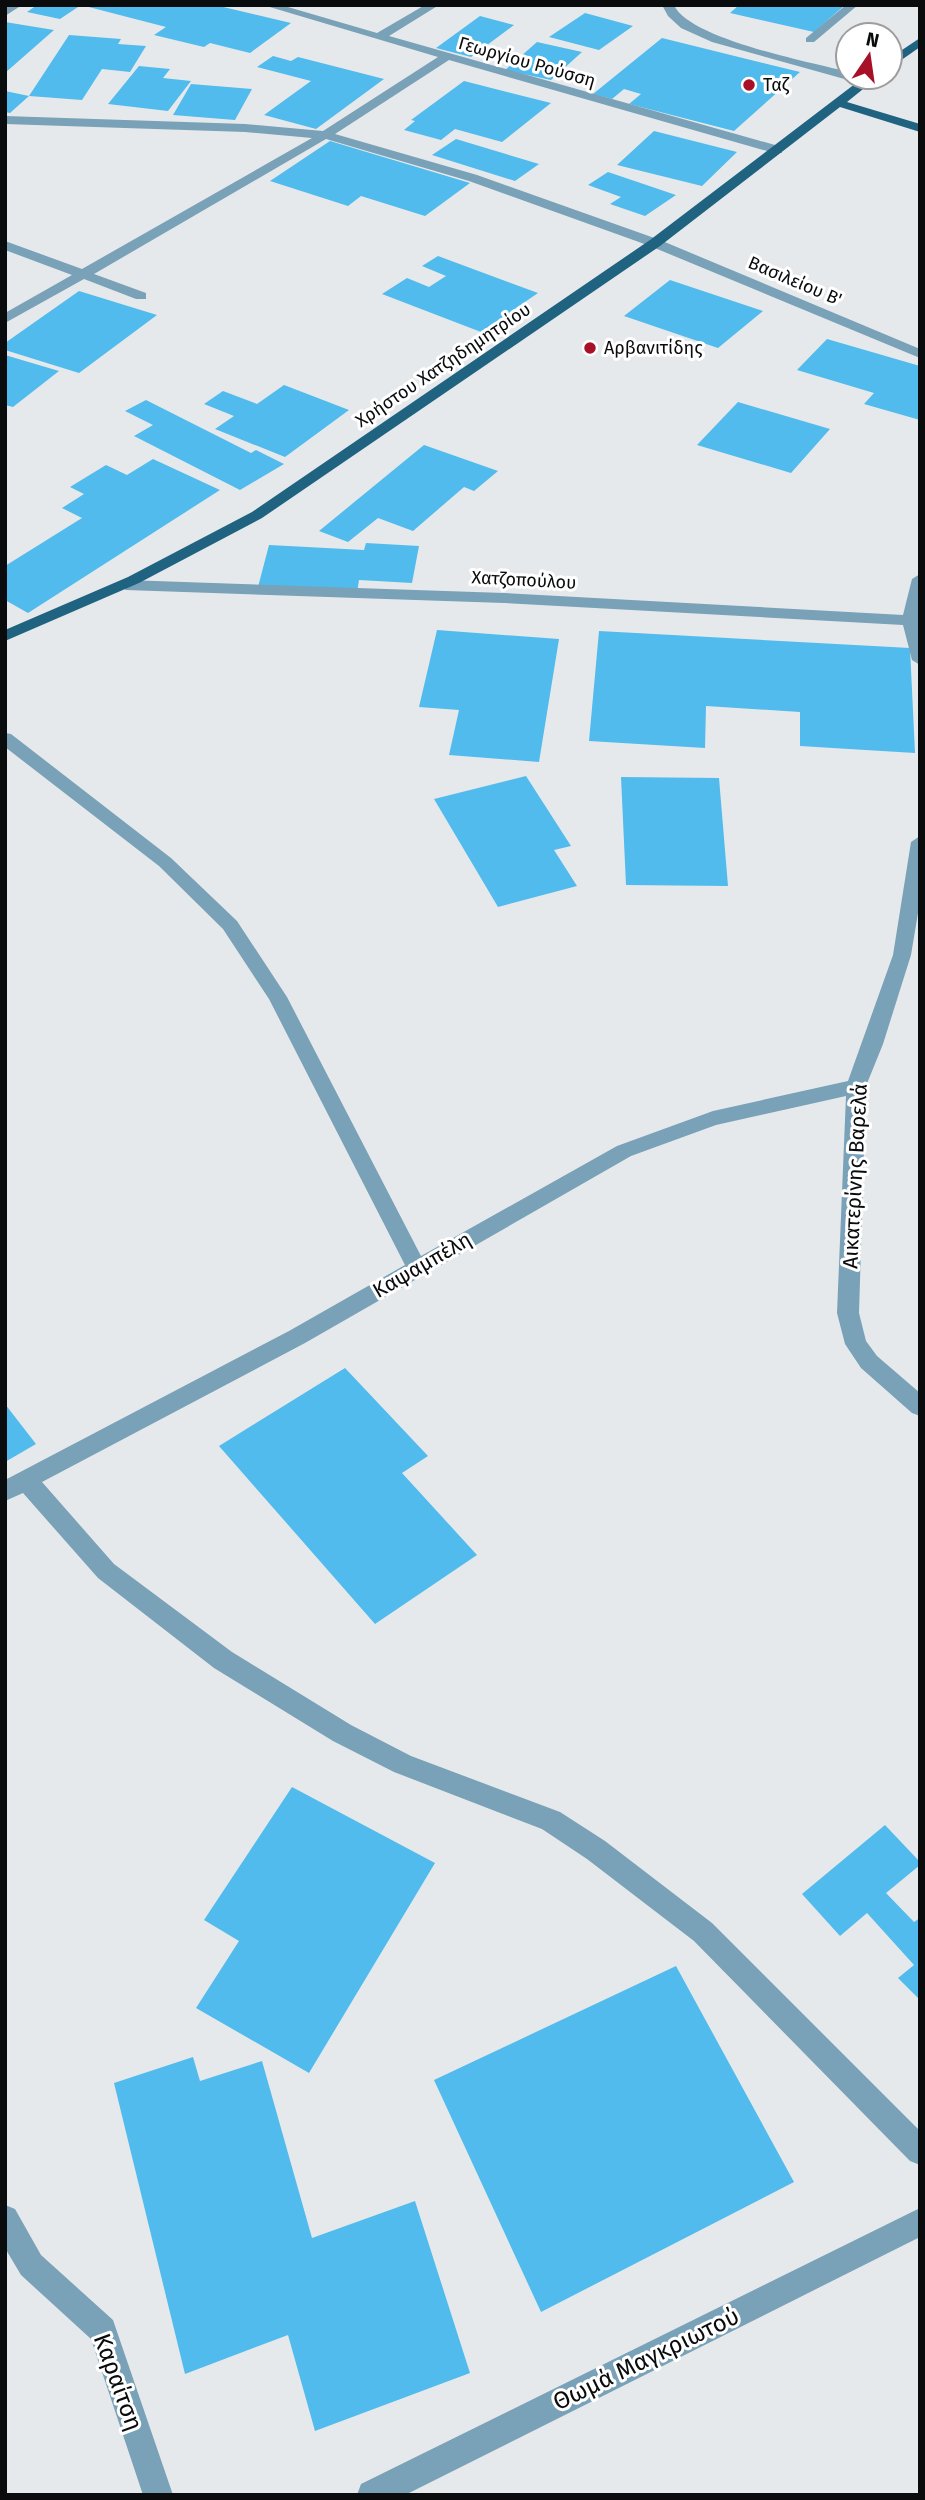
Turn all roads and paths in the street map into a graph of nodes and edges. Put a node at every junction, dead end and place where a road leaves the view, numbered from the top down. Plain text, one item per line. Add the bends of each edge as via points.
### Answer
1 (17, 5) edge
2 (268, 5) edge
3 (434, 5) edge
4 (668, 5) edge
5 (853, 5) edge
6 (5, 13) edge
7 (378, 37) junction
8 (810, 40) dead end
9 (920, 41) edge
10 (904, 53) edge
11 (446, 57) junction
12 (834, 73) edge
13 (854, 91) edge
14 (839, 103) junction
15 (5, 120) edge
16 (920, 128) edge
17 (325, 135) junction
18 (778, 150) junction
19 (655, 243) junction
20 (5, 245) edge
21 (86, 273) junction
22 (141, 296) dead end
23 (5, 319) edge
24 (920, 354) edge
25 (920, 579) edge
26 (126, 585) junction
27 (915, 621) edge
28 (5, 636) edge
29 (920, 660) edge
30 (5, 738) edge
31 (920, 842) edge
32 (911, 953) edge
33 (856, 1086) junction
34 (417, 1268) junction
35 (920, 1407) edge
36 (16, 1486) edge
37 (920, 2151) edge
38 (5, 2219) edge
39 (920, 2222) edge
40 (158, 2495) edge
41 (372, 2495) edge

1 - 6 street
2 - 7 street, Γεωργίου Ρούσση
3 - 7 street
4 - 12 street via 685,26 716,40
5 - 8 street
7 - 11 street, Γεωργίου Ρούσση
9 - 10 main road
11 - 17 street
11 - 18 street, Γεωργίου Ρούσση
13 - 14 main road, Χρήστου Χατζηδημητρίου
14 - 16 main road
14 - 18 main road, Χρήστου Χατζηδημητρίου
15 - 17 street, Βασιλείου Β'
17 - 19 street, Βασιλείου Β' via 473,178
17 - 21 street
18 - 19 main road, Χρήστου Χατζηδημητρίου
19 - 24 street, Βασιλείου Β'
19 - 26 main road, Χρήστου Χατζηδημητρίου via 257,515
20 - 21 street
21 - 22 street
21 - 23 street
25 - 27 street
26 - 27 street, Χατζοπούλου via 504,598
26 - 28 main road, Χρήστου Χατζηδημητρίου
27 - 29 street
30 - 34 street via 165,862 230,925 276,997
31 - 32 street, Αικατερίνης Βαρελά
32 - 33 street, Αικατερίνης Βαρελά
33 - 34 street, Καψαμπέλη via 713,1118 624,1151
33 - 35 street, Αικατερίνης Βαρελά via 848,1313 856,1344 869,1362
34 - 36 street, Καψαμπέλη
36 - 37 street via 107,1571 223,1660 342,1733 403,1764 551,1820 596,1850 703,1932
38 - 40 street, Καραίτση via 31,2265 103,2330
39 - 41 street, Θωμά Μαγκριωτού

